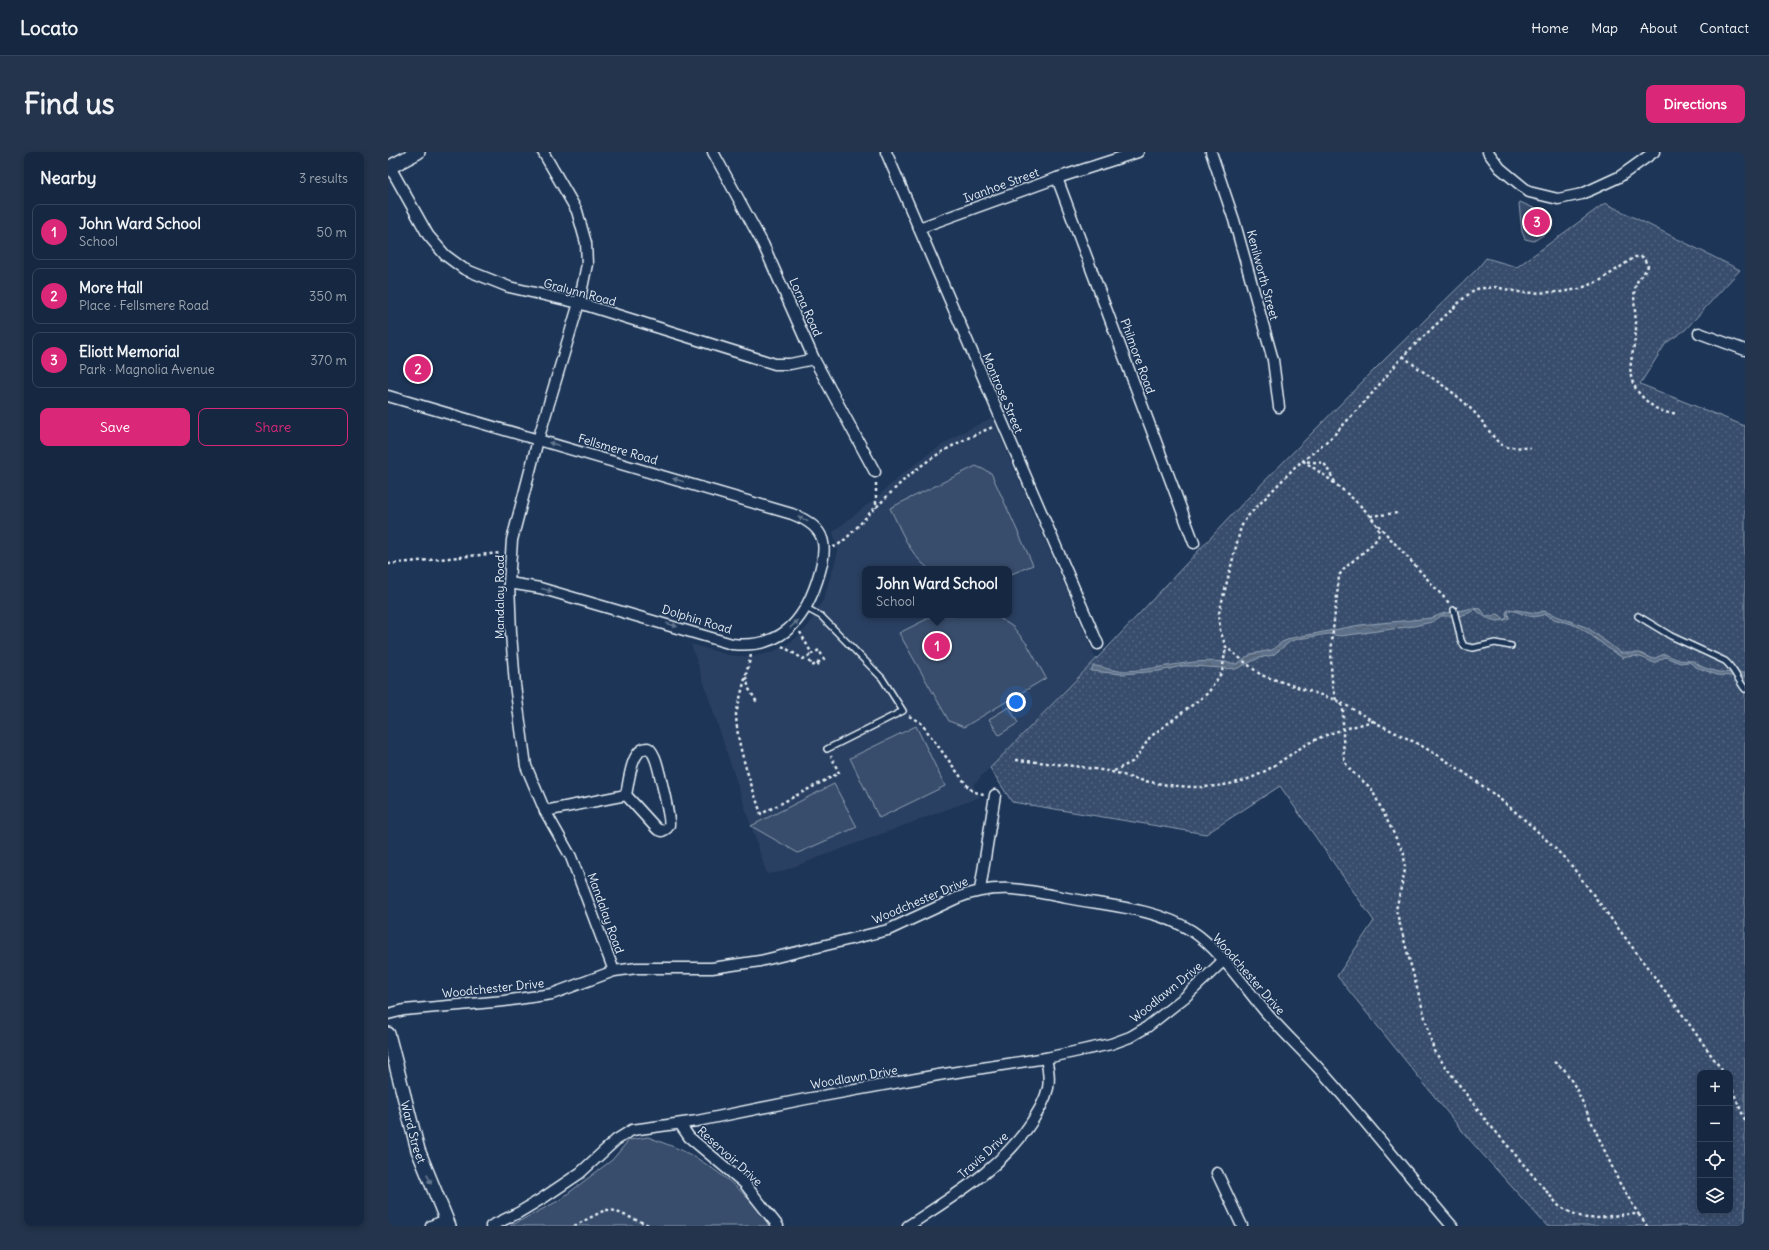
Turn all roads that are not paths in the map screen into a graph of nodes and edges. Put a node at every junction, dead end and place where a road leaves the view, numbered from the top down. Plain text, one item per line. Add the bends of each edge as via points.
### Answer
1 (418, 152) edge
2 (543, 152) edge
3 (713, 152) edge
4 (886, 152) edge
5 (1138, 152) edge
6 (1211, 152) edge
7 (1488, 152) edge
8 (1654, 152) edge
9 (389, 167) edge
10 (1057, 178) junction
11 (919, 228) junction
12 (579, 303) junction
13 (1699, 333) dead end
14 (1745, 350) edge
15 (814, 359) junction
16 (388, 396) edge
17 (1279, 406) dead end
18 (538, 440) junction
19 (876, 472) road end
20 (1194, 543) dead end
21 (825, 548) joint
22 (509, 583) junction
23 (806, 608) junction
24 (1454, 610) road end
25 (1638, 616) dead end
26 (1098, 644) dead end
27 (1511, 646) dead end
28 (1745, 689) edge
29 (827, 749) road end
30 (626, 795) junction
31 (995, 795) road end
32 (545, 811) junction
33 (980, 890) junction
34 (1224, 961) junction
35 (614, 971) junction
36 (388, 1014) edge
37 (388, 1034) edge
38 (1046, 1058) junction
39 (680, 1124) junction
40 (1217, 1173) dead end
41 (447, 1223) edge
42 (431, 1226) edge
43 (491, 1226) edge
44 (778, 1226) edge
45 (908, 1226) edge
46 (1242, 1226) edge
47 (1452, 1226) edge

1 - 9 street
2 - 12 street, Mandalay Road via 577,211 586,243 587,264
3 - 15 street, Lorna Road via 763,244
4 - 11 street, Montrose Street
5 - 10 street, Ivanhoe Street
6 - 17 street, Kenilworth Street via 1234,220 1273,360
7 - 8 street via 1500,168 1530,192 1558,199 1582,194 1619,177
9 - 12 street, Gralynn Road via 428,234 454,262 464,269 509,287
10 - 11 street, Ivanhoe Street
10 - 20 street, Philmore Road
11 - 26 street, Montrose Street
12 - 15 street, Gralynn Road via 775,364
12 - 18 street, Mandalay Road
13 - 14 street
15 - 19 street, Lorna Road
16 - 18 street, Fellsmere Road
21 -> 18 street, Fellsmere Road via 817,528 807,520 792,514
18 - 22 street, Mandalay Road via 512,540
21 - 23 street, Dolphin Road via 821,568
22 -> 23 street, Dolphin Road via 540,588 732,644 765,642 793,625
22 - 32 street, Mandalay Road via 511,633 524,754 526,766
23 - 29 lane via 822,616 882,678 903,711
24 - 27 lane via 1464,646 1473,648 1495,643
25 - 28 lane via 1671,636 1725,661
30 - 30 street via 656,829 662,831 667,828 668,812 656,759 648,748 642,749 634,757
30 - 32 street
31 - 33 street
32 - 35 street, Mandalay Road via 571,857
33 - 34 street, Woodchester Drive via 1024,889 1150,913 1172,920 1194,932
33 - 35 street, Woodchester Drive via 888,930 760,961 712,968 637,968
34 - 38 street, Woodlawn Drive via 1185,997 1130,1037 1111,1044
34 - 47 street, Woodchester Drive
35 - 36 street, Woodchester Drive via 552,994 404,1010
37 -> 41 street, Ward Street via 418,1150
38 - 39 street, Woodlawn Drive via 922,1078
38 - 45 street, Travis Drive via 1049,1080 1046,1095 1039,1112 1017,1143 981,1176
39 - 43 street, Woodlawn Drive via 629,1131 580,1173 543,1198
39 - 44 street, Reservoir Drive via 694,1142 744,1183
40 - 46 street
41 - 42 street

